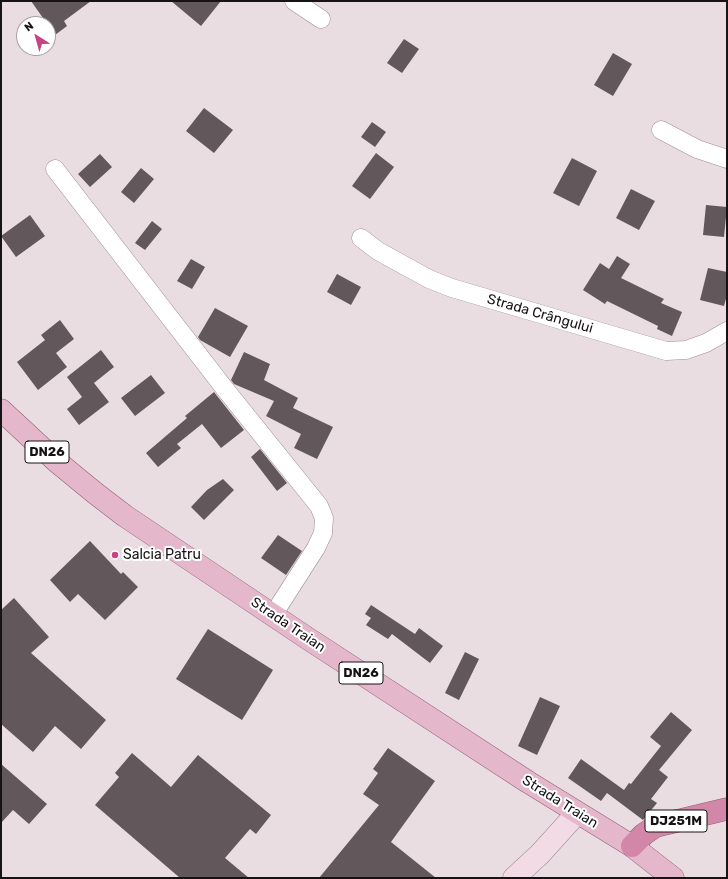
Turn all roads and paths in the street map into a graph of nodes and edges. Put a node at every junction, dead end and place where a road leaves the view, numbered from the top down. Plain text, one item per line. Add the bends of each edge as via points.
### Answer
1 (294, 1) edge
2 (321, 19) dead end
3 (661, 130) dead end
4 (727, 159) edge
5 (55, 169) dead end
6 (361, 238) dead end
7 (727, 331) edge
8 (1, 410) edge
9 (273, 615) junction
10 (727, 809) edge
11 (577, 813) junction
12 (632, 846) junction
13 (674, 877) edge
14 (514, 878) edge

1 - 2 street
3 - 4 street via 697,149
5 - 9 street via 319,506 324,518 324,533
6 - 7 street, Strada Crângului via 378,251 429,279 452,288 666,351 686,350 706,343
8 - 9 main road, Strada Traian / DN26 via 56,461 125,516
9 - 11 main road, Strada Traian / DN26
10 - 12 highway, DJ251M via 656,826
11 - 12 main road, Strada Traian / DN26
11 - 14 street
12 - 13 main road, Strada Traian / DN26

